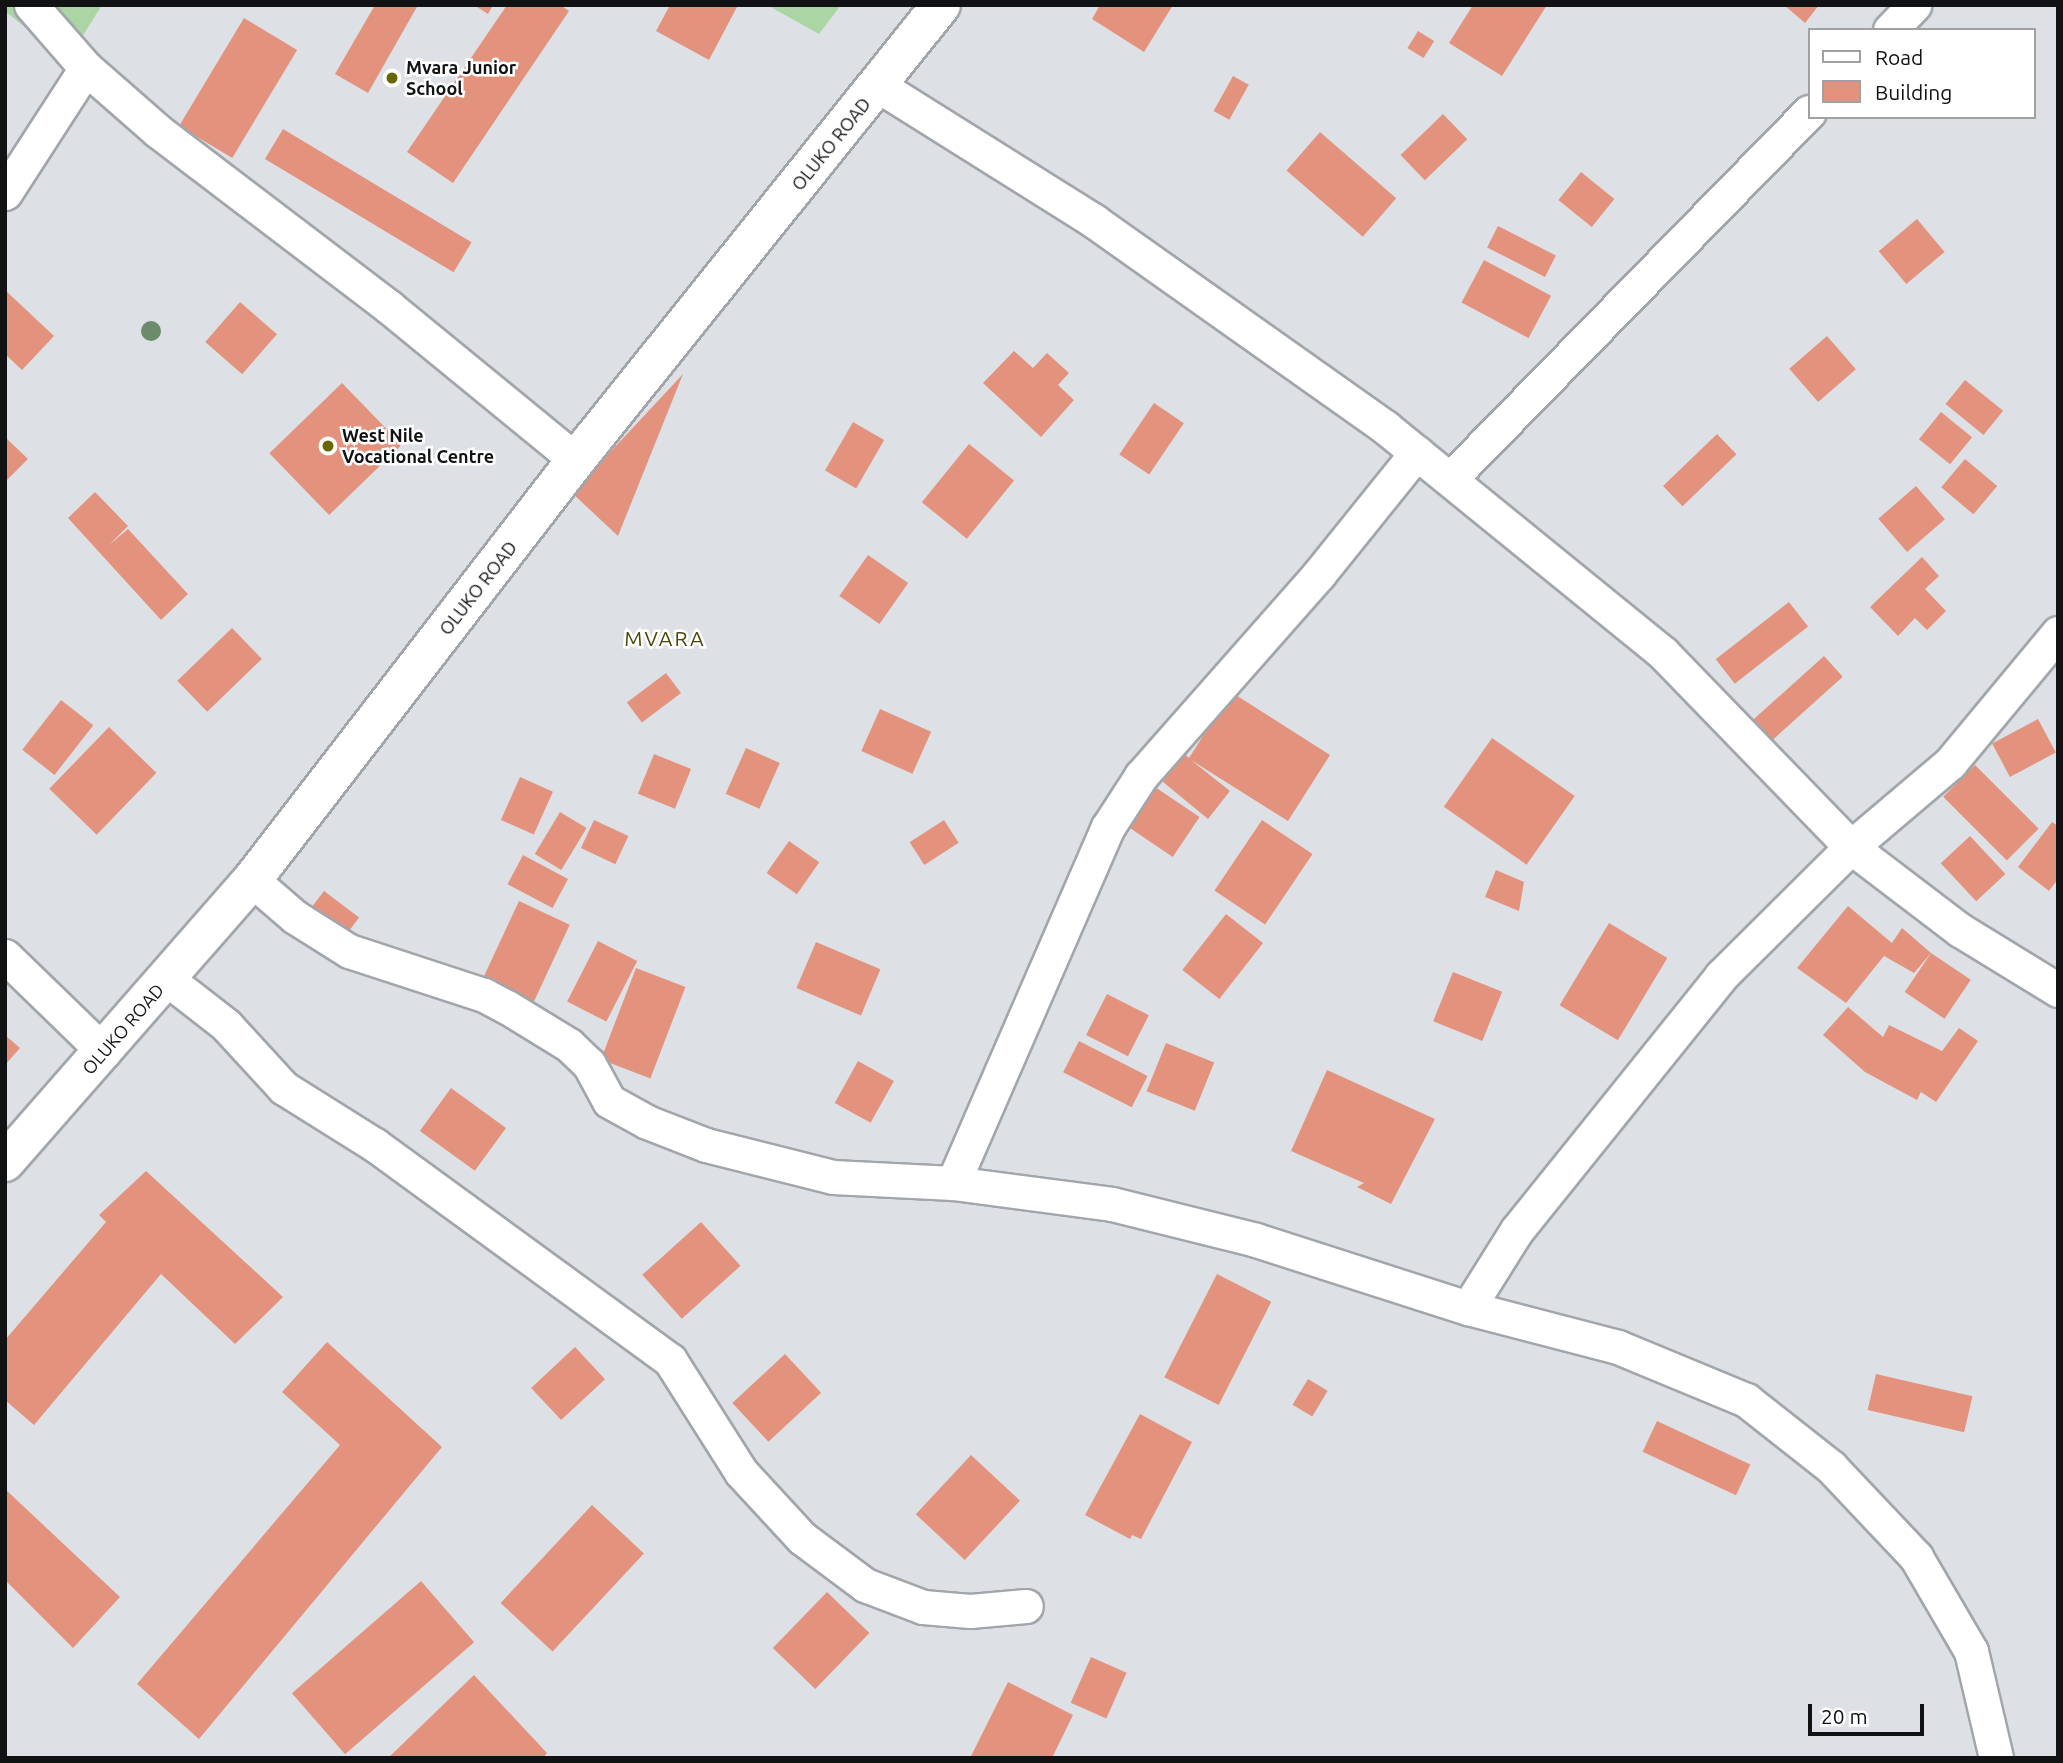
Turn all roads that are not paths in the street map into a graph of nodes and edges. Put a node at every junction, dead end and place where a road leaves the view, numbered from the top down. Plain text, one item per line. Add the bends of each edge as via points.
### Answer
1 (31, 5) edge
2 (942, 5) edge
3 (1914, 5) edge
4 (1892, 28) edge
5 (86, 68) junction
6 (879, 86) junction
7 (1808, 113) edge
8 (5, 193) edge
9 (1417, 452) junction
10 (576, 460) junction
11 (1451, 478) junction
12 (2058, 633) edge
13 (1851, 847) junction
14 (252, 880) junction
15 (5, 956) edge
16 (166, 979) junction
17 (2058, 990) edge
18 (104, 1052) junction
19 (5, 1163) edge
20 (953, 1183) junction
21 (1468, 1308) junction
22 (1026, 1606) dead end
23 (1996, 1758) edge

1 - 5 street
2 - 6 main road, OLUKO ROAD
3 - 4 street
5 - 8 street
5 - 10 street via 158,131 388,307
6 - 9 street via 1094,221
6 - 10 main road, OLUKO ROAD
7 - 11 street
9 - 11 street
9 - 20 street via 1319,574 1176,734 1121,807 1048,961
10 - 14 main road, OLUKO ROAD
11 - 13 street via 1523,543 1662,653
12 - 13 street via 1950,763
13 - 17 street via 1960,930
13 - 21 street via 1721,976 1517,1230
14 - 16 main road, OLUKO ROAD
14 - 20 street via 295,918 349,951 484,995 569,1045 589,1064 609,1101 647,1122 706,1144 833,1177
15 - 18 street
16 - 18 main road, OLUKO ROAD
16 - 22 street via 226,1025 284,1088 375,1145 670,1360 741,1472 802,1538 865,1585 923,1607 970,1611
18 - 19 main road, OLUKO ROAD
20 - 21 street via 1112,1204 1256,1240
21 - 23 street via 1618,1347 1746,1399 1831,1467 1916,1557 1971,1651

